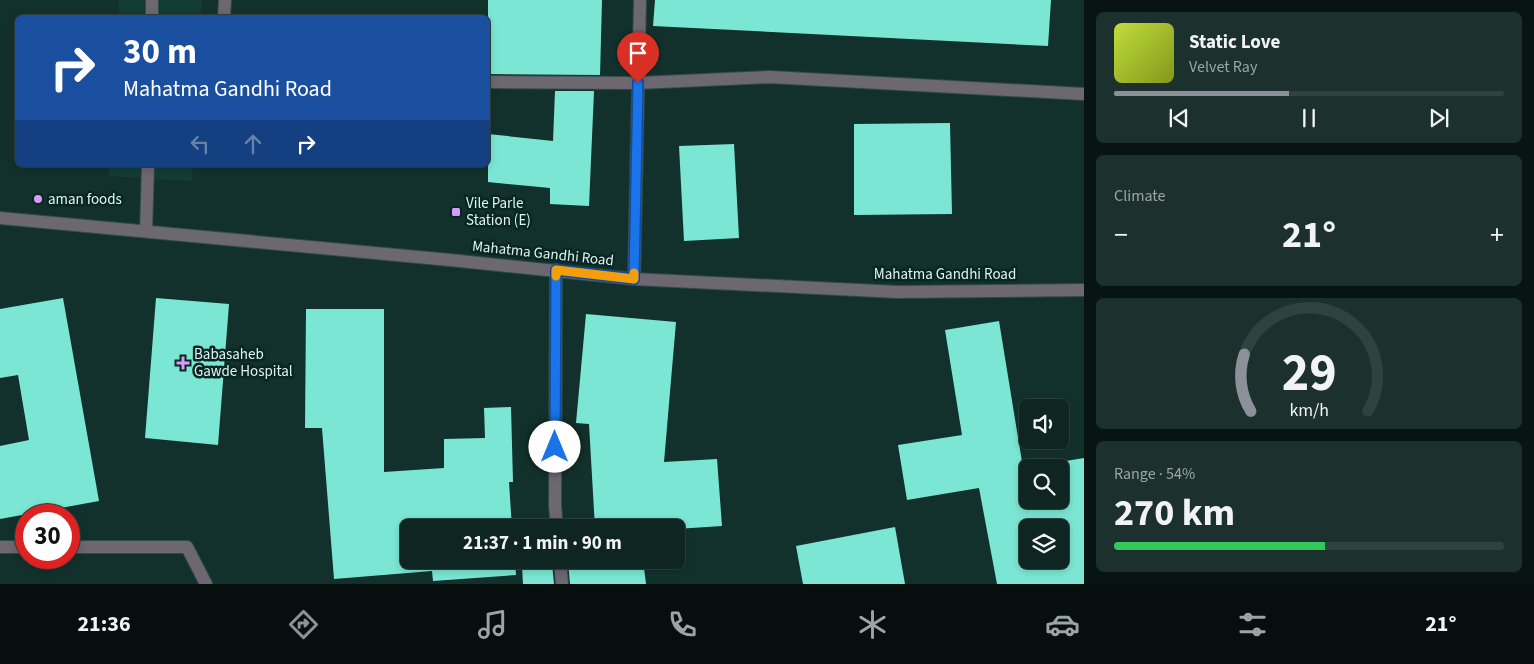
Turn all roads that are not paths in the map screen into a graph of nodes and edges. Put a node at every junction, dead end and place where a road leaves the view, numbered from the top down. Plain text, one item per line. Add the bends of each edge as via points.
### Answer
1 (152, 0) edge
2 (225, 0) edge
3 (640, 0) edge
4 (152, 15) edge
5 (224, 15) edge
6 (490, 82) edge
7 (638, 83) junction
8 (1084, 94) edge
9 (148, 167) edge
10 (0, 218) edge
11 (146, 231) junction
12 (556, 270) junction
13 (634, 279) junction
14 (1084, 290) edge
15 (556, 519) edge
16 (0, 547) edge
17 (15, 547) edge
18 (80, 547) edge
19 (561, 569) edge
20 (206, 584) edge
21 (562, 584) edge

1 - 4 street
2 - 5 street
3 - 7 street
6 - 7 street
7 - 8 street via 770,77
7 - 13 street
9 - 11 street
10 - 11 street, Mahatma Gandhi Road
11 - 12 street, Mahatma Gandhi Road
12 - 13 street, Mahatma Gandhi Road
12 - 15 street
13 - 14 street, Mahatma Gandhi Road via 898,292
16 - 17 street
18 - 20 street via 187,548
19 - 21 street

